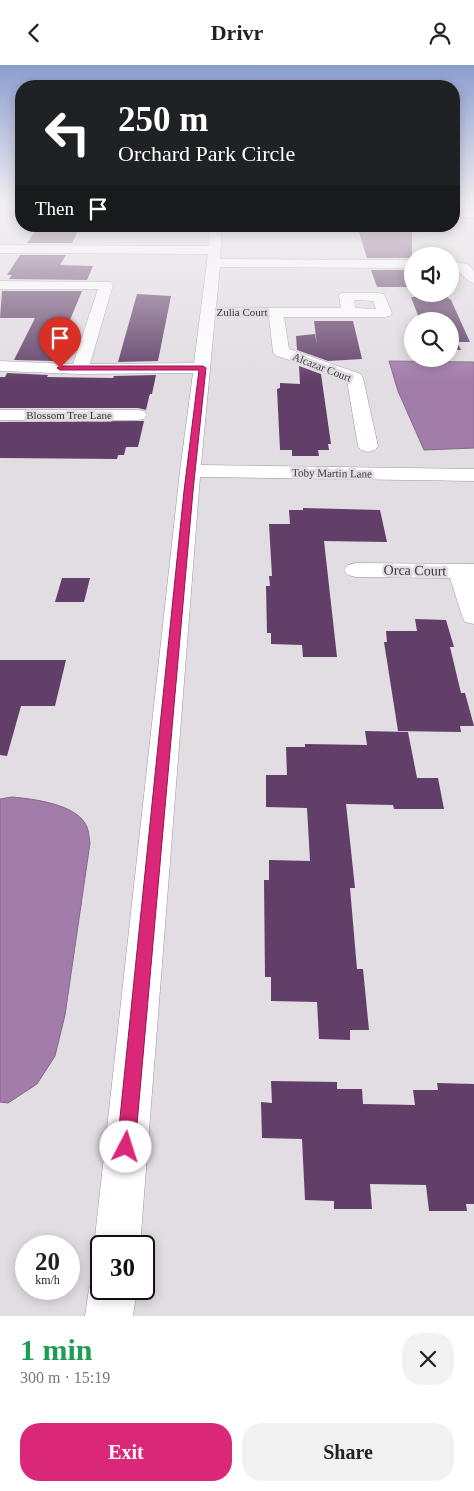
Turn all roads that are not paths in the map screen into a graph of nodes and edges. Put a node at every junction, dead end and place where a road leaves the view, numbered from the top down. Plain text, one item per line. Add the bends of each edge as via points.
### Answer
1 (213, 264) edge
2 (459, 266) edge
3 (474, 279) edge
4 (0, 285) edge
5 (208, 312) junction
6 (276, 312) junction
7 (385, 313) dead end
8 (0, 366) edge
9 (203, 368) junction
10 (80, 369) junction
11 (0, 415) edge
12 (138, 415) dead end
13 (368, 446) dead end
14 (190, 471) junction
15 (474, 475) edge
16 (356, 569) dead end
17 (467, 571) edge
18 (474, 616) edge
19 (118, 1235) edge
20 (111, 1300) edge
21 (109, 1316) edge

1 - 5 street
2 - 3 street
4 - 10 street via 106,285
5 - 6 street, Zulia Court
5 - 9 street
6 - 7 street
6 - 13 street, Alcazar Court via 281,352 355,378
8 - 10 street
9 - 10 street
9 - 14 street
11 - 12 street, Blossom Tree Lane
14 - 15 street, Toby Martin Lane
14 - 19 street
16 - 17 street, Orca Court
17 - 18 street
20 - 21 street

